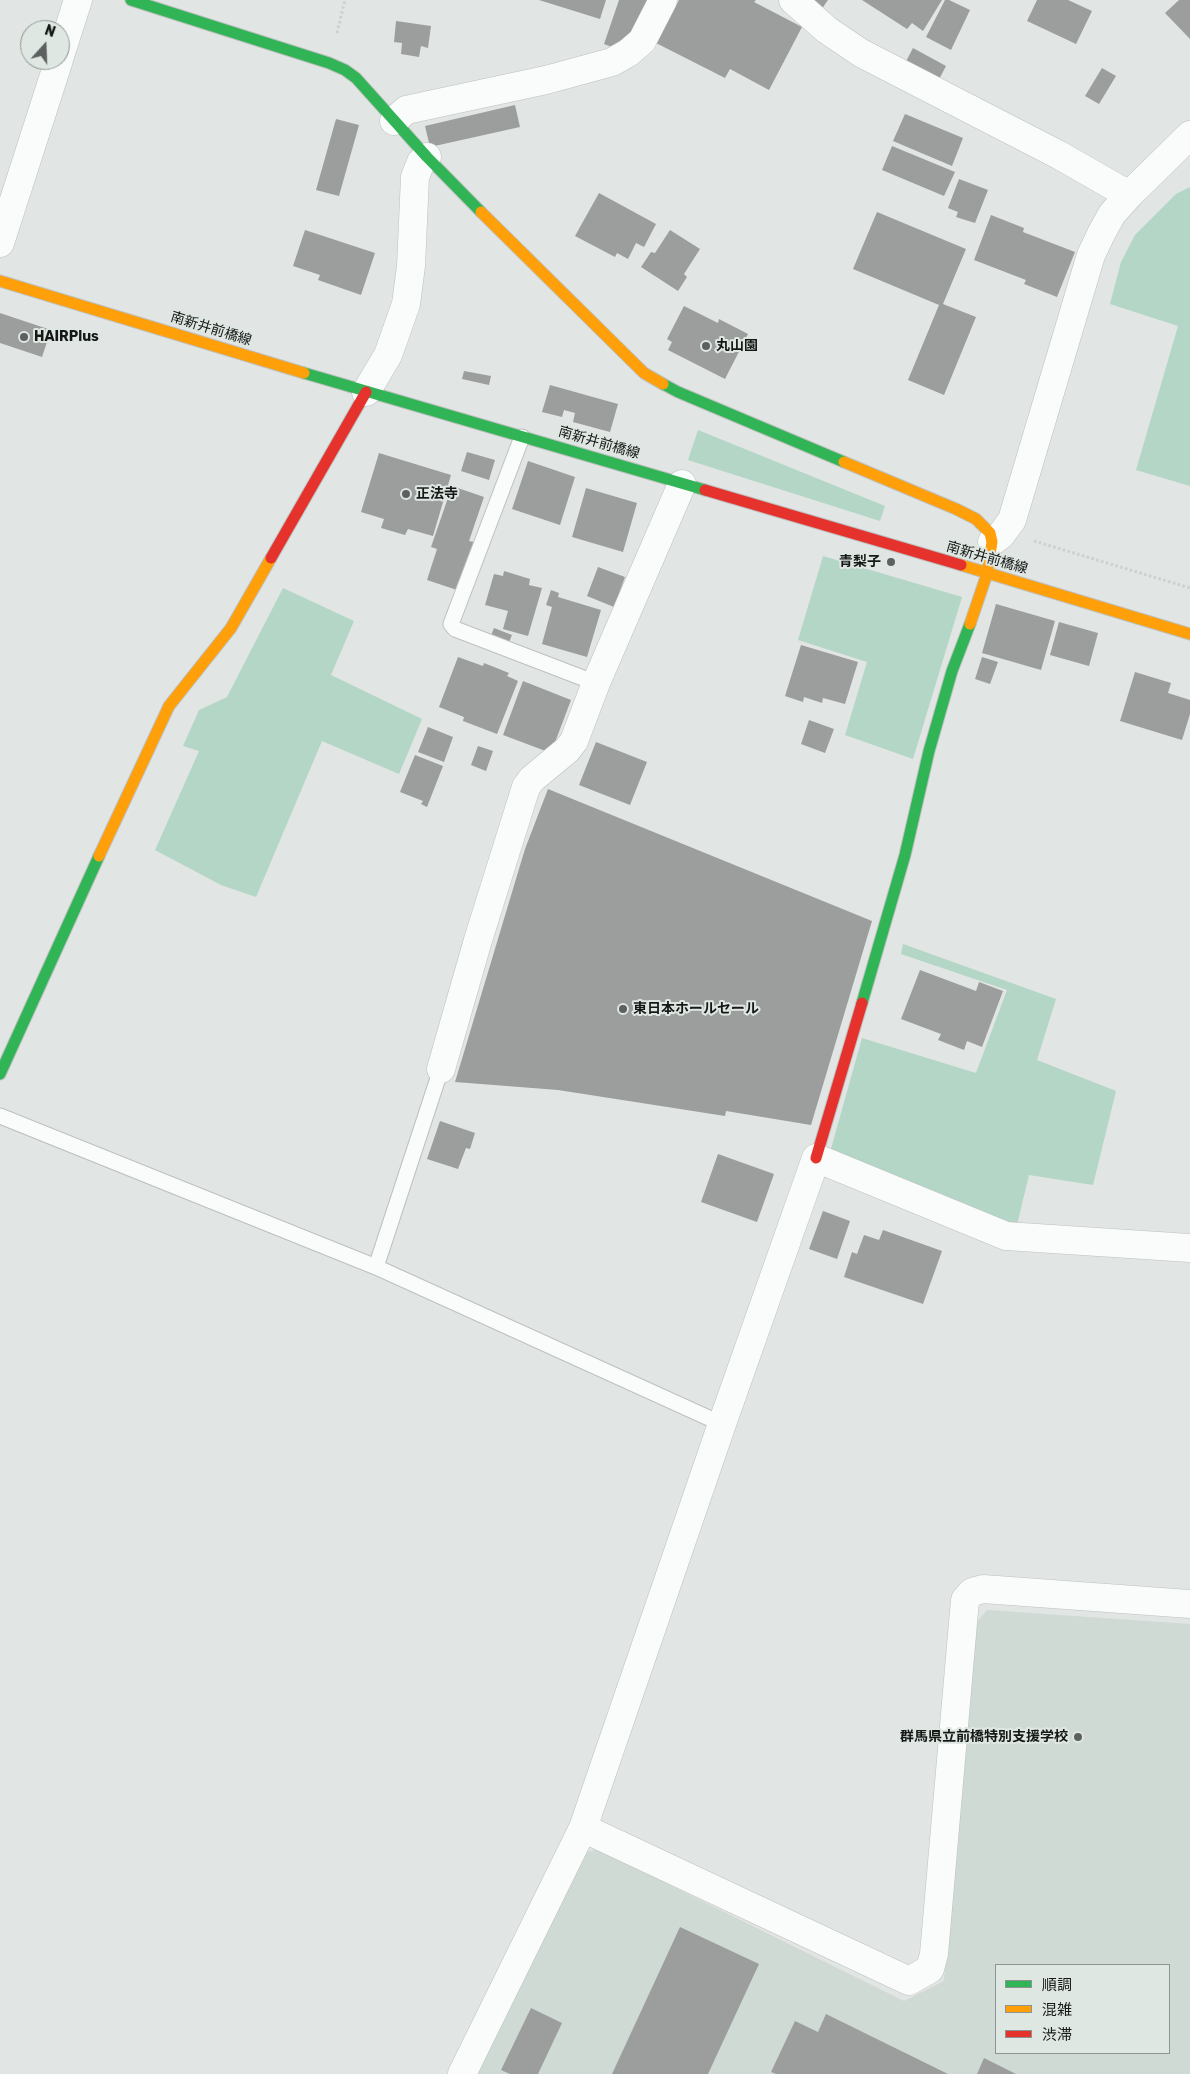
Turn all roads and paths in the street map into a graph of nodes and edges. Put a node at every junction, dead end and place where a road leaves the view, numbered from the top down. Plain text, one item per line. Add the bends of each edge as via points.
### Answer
1 (78, 0) edge
2 (131, 0) edge
3 (663, 0) edge
4 (793, 0) edge
5 (70, 25) edge
6 (56, 70) edge
7 (394, 121) junction
8 (1190, 135) edge
9 (427, 158) junction
10 (1129, 196) junction
11 (0, 243) edge
12 (0, 281) edge
13 (366, 392) junction
14 (522, 437) junction
15 (682, 484) junction
16 (1030, 541) dead end
17 (992, 542) junction
18 (987, 574) junction
19 (1190, 588) edge
20 (1190, 634) edge
21 (596, 683) junction
22 (441, 1069) joint
23 (0, 1074) edge
24 (0, 1116) edge
25 (816, 1158) junction
26 (1190, 1248) edge
27 (376, 1267) junction
28 (722, 1424) junction
29 (1190, 1604) edge
30 (582, 1828) junction
31 (462, 2074) edge

1 - 5 street
2 - 7 street via 345,70
3 - 7 street via 642,41 628,54 612,62 546,80 406,110
4 - 10 street via 827,30 861,53 1060,155
6 - 11 street
7 - 9 street
8 - 10 street
9 - 13 street via 421,162 415,177 406,304 388,355
9 - 17 street via 644,373 678,392 976,519 990,533
10 - 17 street via 1112,214 1091,255 1012,520
12 - 13 street, 南新井前橋線
13 - 14 street, 南新井前橋線
13 - 23 street via 231,628 169,706
14 - 15 street, 南新井前橋線
14 - 21 lane via 451,624
15 - 18 street, 南新井前橋線
15 - 21 street
16 - 19 path
17 - 18 street
18 - 20 street, 南新井前橋線
18 - 25 street via 949,680 905,855
21 - 22 street via 574,741 526,787
22 - 27 lane
24 - 27 lane
25 - 26 street via 1006,1236
25 - 28 street
27 - 28 lane
28 - 30 street
29 - 30 street via 983,1589 972,1592 966,1600 934,1954 930,1969 909,1981
30 - 31 street

